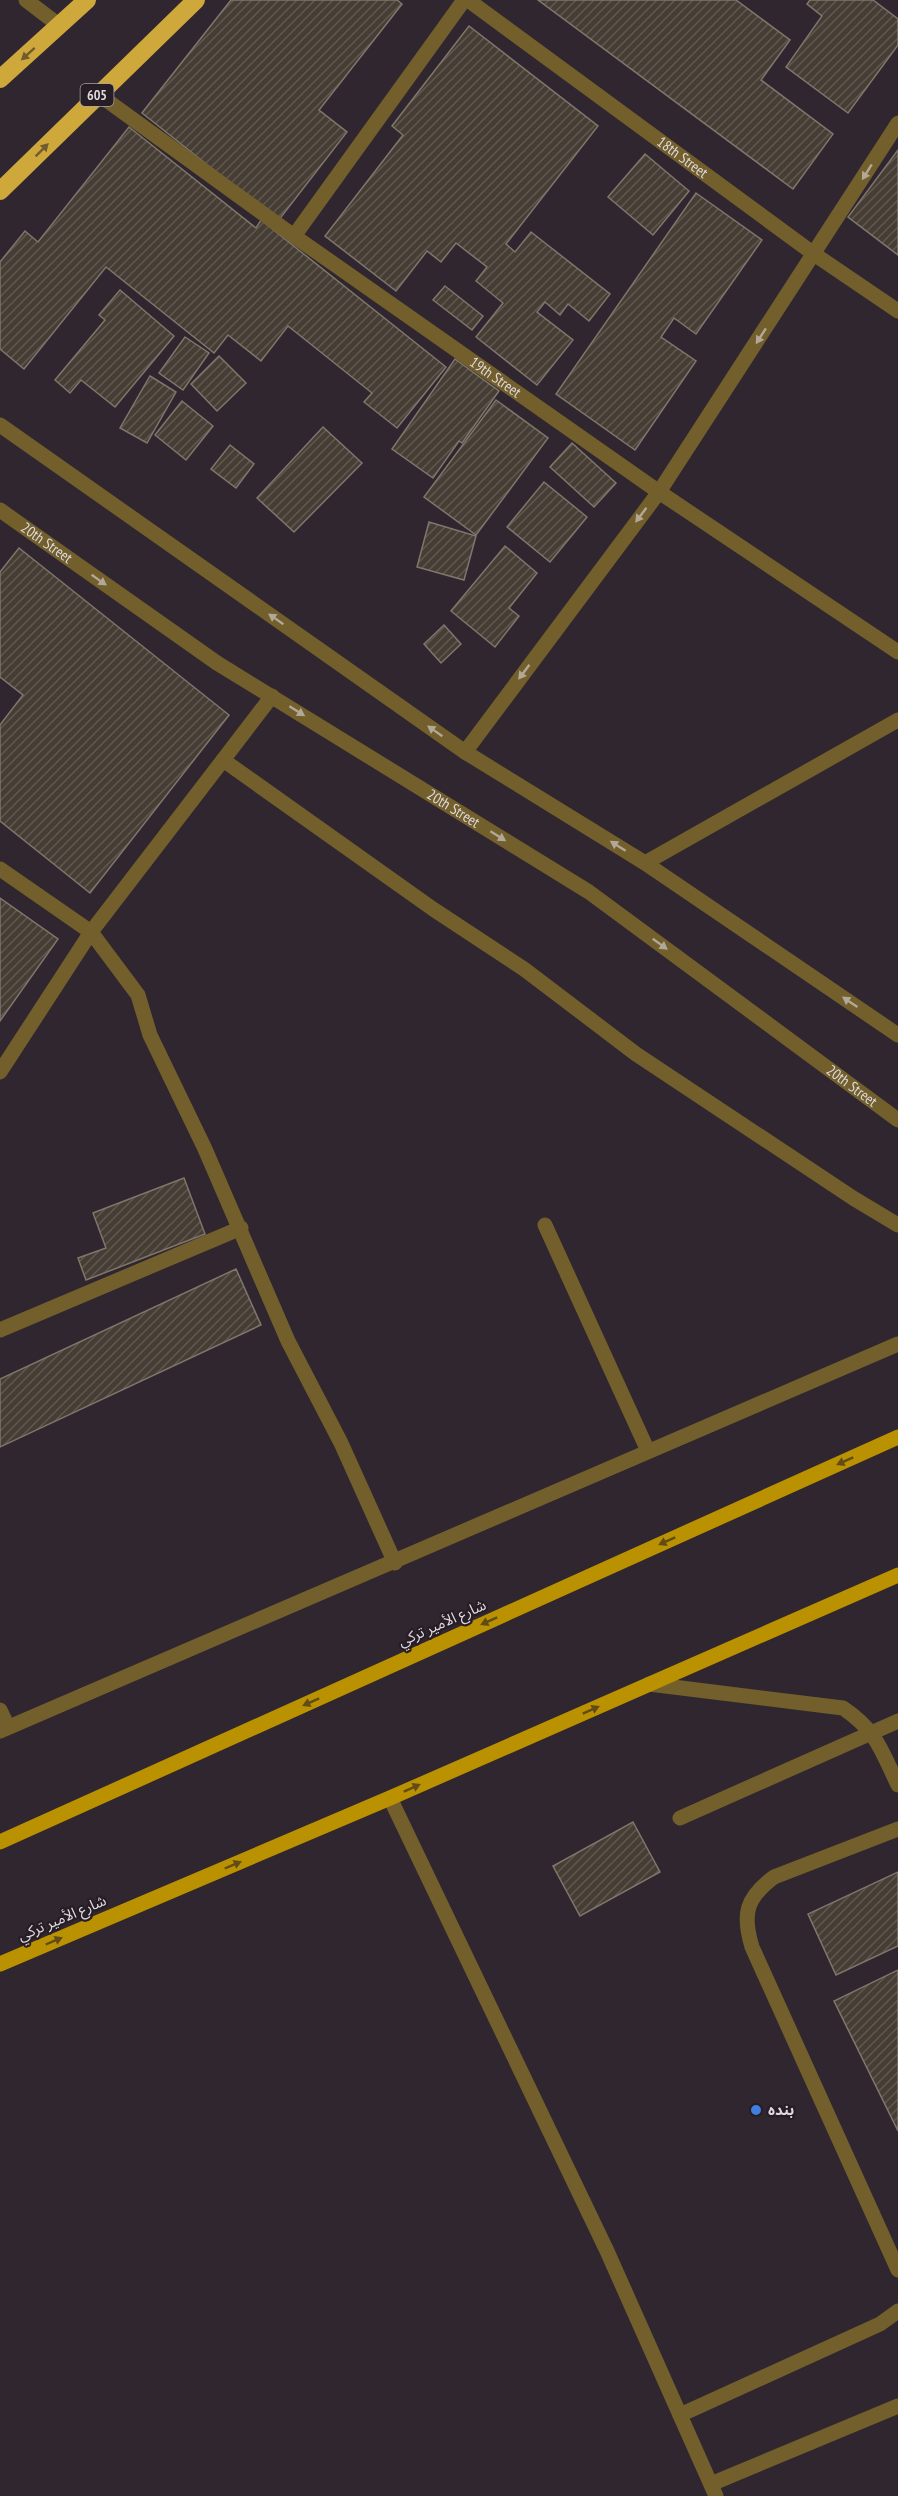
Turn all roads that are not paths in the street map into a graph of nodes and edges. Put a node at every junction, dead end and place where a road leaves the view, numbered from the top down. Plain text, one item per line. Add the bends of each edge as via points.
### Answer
1 (26, 0) edge
2 (87, 0) edge
3 (196, 0) edge
4 (466, 0) edge
5 (60, 26) junction
6 (0, 79) edge
7 (98, 94) junction
8 (898, 123) edge
9 (0, 191) edge
10 (294, 236) junction
11 (814, 254) junction
12 (898, 311) edge
13 (0, 425) edge
14 (659, 492) junction
15 (0, 510) edge
16 (898, 652) edge
17 (272, 696) junction
18 (898, 720) edge
19 (465, 752) junction
20 (223, 760) junction
21 (645, 862) junction
22 (0, 868) edge
23 (91, 932) junction
24 (898, 1035) edge
25 (0, 1072) edge
26 (898, 1120) edge
27 (545, 1225) dead end
28 (898, 1225) edge
29 (241, 1228) junction
30 (0, 1330) edge
31 (898, 1344) edge
32 (898, 1437) edge
33 (648, 1451) junction
34 (395, 1563) junction
35 (898, 1575) edge
36 (650, 1684) junction
37 (0, 1710) edge
38 (898, 1721) edge
39 (4, 1729) edge
40 (872, 1732) junction
41 (898, 1785) edge
42 (390, 1798) junction
43 (680, 1818) dead end
44 (898, 1829) edge
45 (0, 1842) edge
46 (0, 1964) edge
47 (898, 2270) edge
48 (898, 2311) edge
49 (898, 2406) edge
50 (680, 2415) junction
51 (713, 2490) edge

1 - 5 street
2 - 5 highway
3 - 7 highway, 605
4 - 10 street
4 - 11 street, 18th Street
5 -> 6 highway
9 -> 7 highway, 605
7 - 10 street, 19th Street
8 -> 11 street
10 - 14 street, 19th Street
11 - 12 street, 18th Street
11 -> 14 street
19 -> 13 street
14 - 16 street, 19th Street
14 -> 19 street
15 -> 17 street, 20th Street via 217,663
17 - 20 street
17 -> 26 street, 20th Street via 590,892
18 - 21 street
21 -> 19 street
20 - 23 street
20 - 28 street via 524,969 636,1054
24 -> 21 street
22 - 23 street
23 - 25 street
23 - 29 street via 138,995 150,1035
27 - 33 street
29 - 30 street
29 - 34 street via 288,1341 341,1443
31 - 33 street
32 -> 45 main road, شارع الأمير تركي
33 - 34 street
34 - 39 street
35 - 36 main road, شارع الأمير تركي
36 - 40 street via 843,1708
42 -> 36 main road, شارع الأمير تركي
37 - 39 street
38 - 40 street
40 - 41 street
40 - 43 street
46 -> 42 main road, شارع الأمير تركي
42 - 50 street via 608,2251
44 - 47 street via 774,1877 757,1890 750,1902 746,1928
48 - 50 street via 880,2324
49 - 51 street
50 - 51 street

